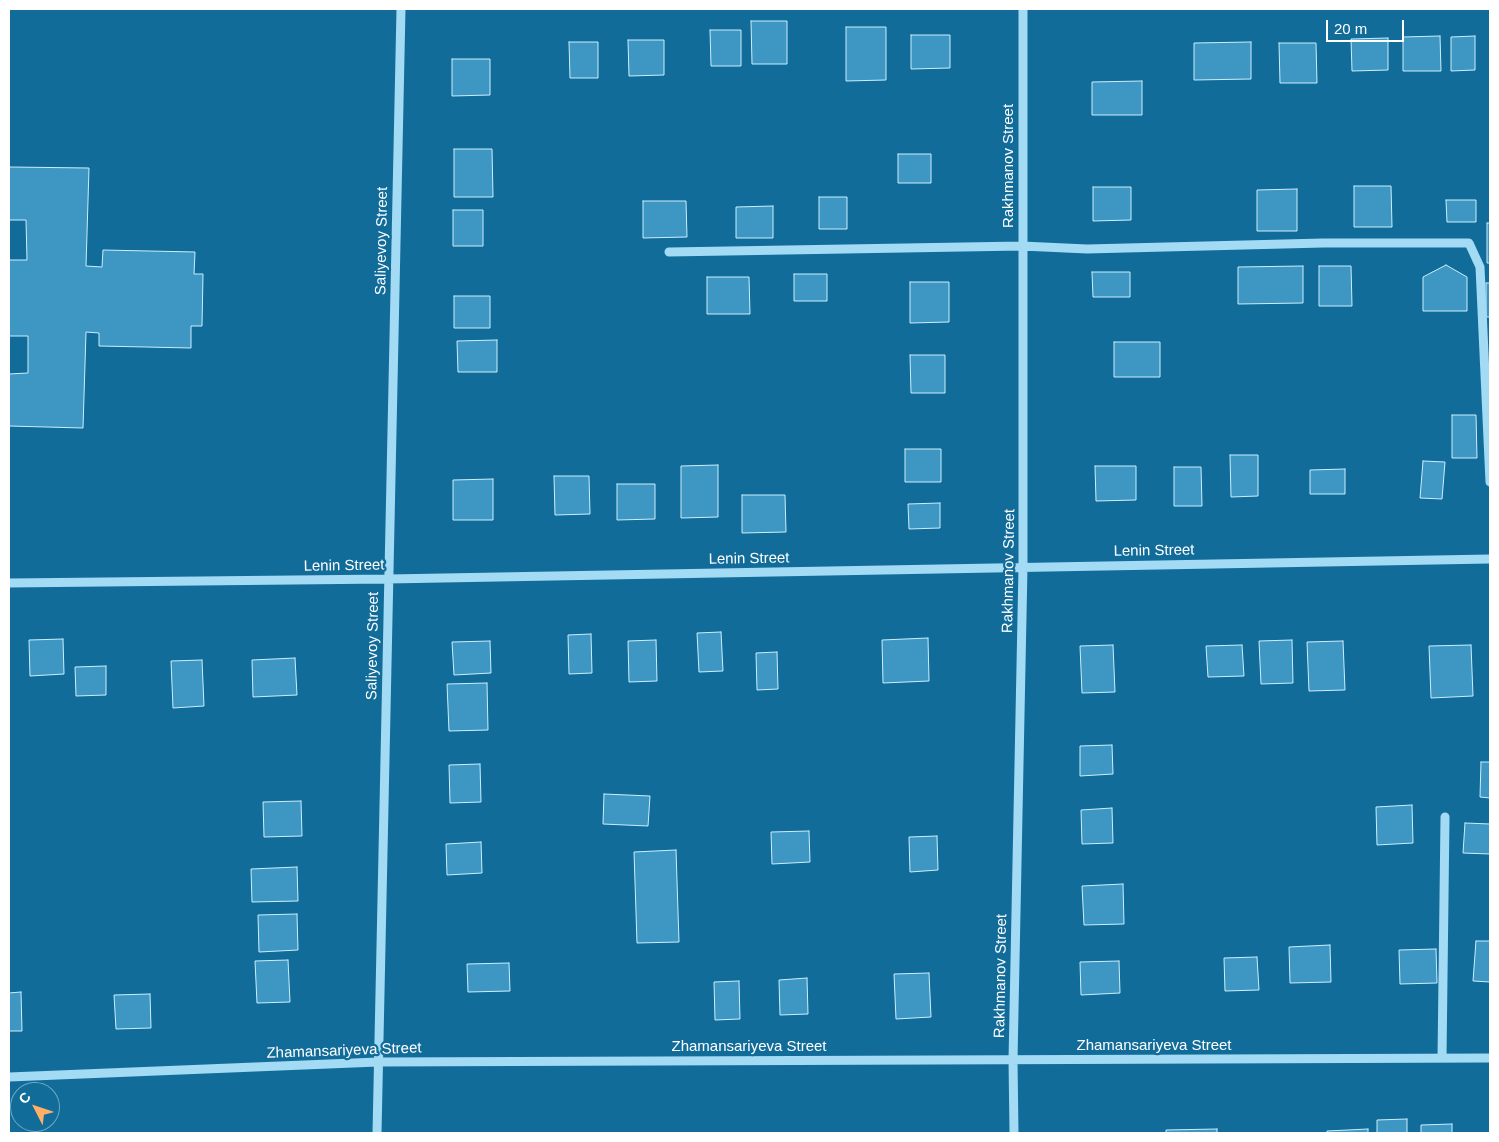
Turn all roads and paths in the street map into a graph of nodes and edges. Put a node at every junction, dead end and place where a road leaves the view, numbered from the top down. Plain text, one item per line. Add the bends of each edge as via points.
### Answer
1 (401, 9) edge
2 (1023, 9) edge
3 (1022, 246) junction
4 (669, 252) dead end
5 (1490, 482) edge
6 (1490, 559) edge
7 (1023, 567) junction
8 (388, 579) junction
9 (9, 583) edge
10 (1445, 817) dead end
11 (1442, 1058) junction
12 (1490, 1058) edge
13 (1013, 1060) junction
14 (378, 1062) junction
15 (9, 1077) edge
16 (377, 1133) edge
17 (1014, 1133) edge

1 - 8 street, Saliyevoy Street
2 - 3 street, Rakhmanov Street
3 - 4 street
3 - 5 street via 1087,249 1469,243 1480,268
3 - 7 street, Rakhmanov Street
6 - 7 street, Lenin Street
7 - 8 street, Lenin Street
7 - 13 street, Rakhmanov Street
8 - 9 street, Lenin Street
8 - 14 street, Saliyevoy Street
10 - 11 street
11 - 12 street, Zhamansariyeva Street
11 - 13 street, Zhamansariyeva Street
13 - 14 street, Zhamansariyeva Street
13 - 17 street, Rakhmanov Street
14 - 15 street, Zhamansariyeva Street
14 - 16 street, Saliyevoy Street

